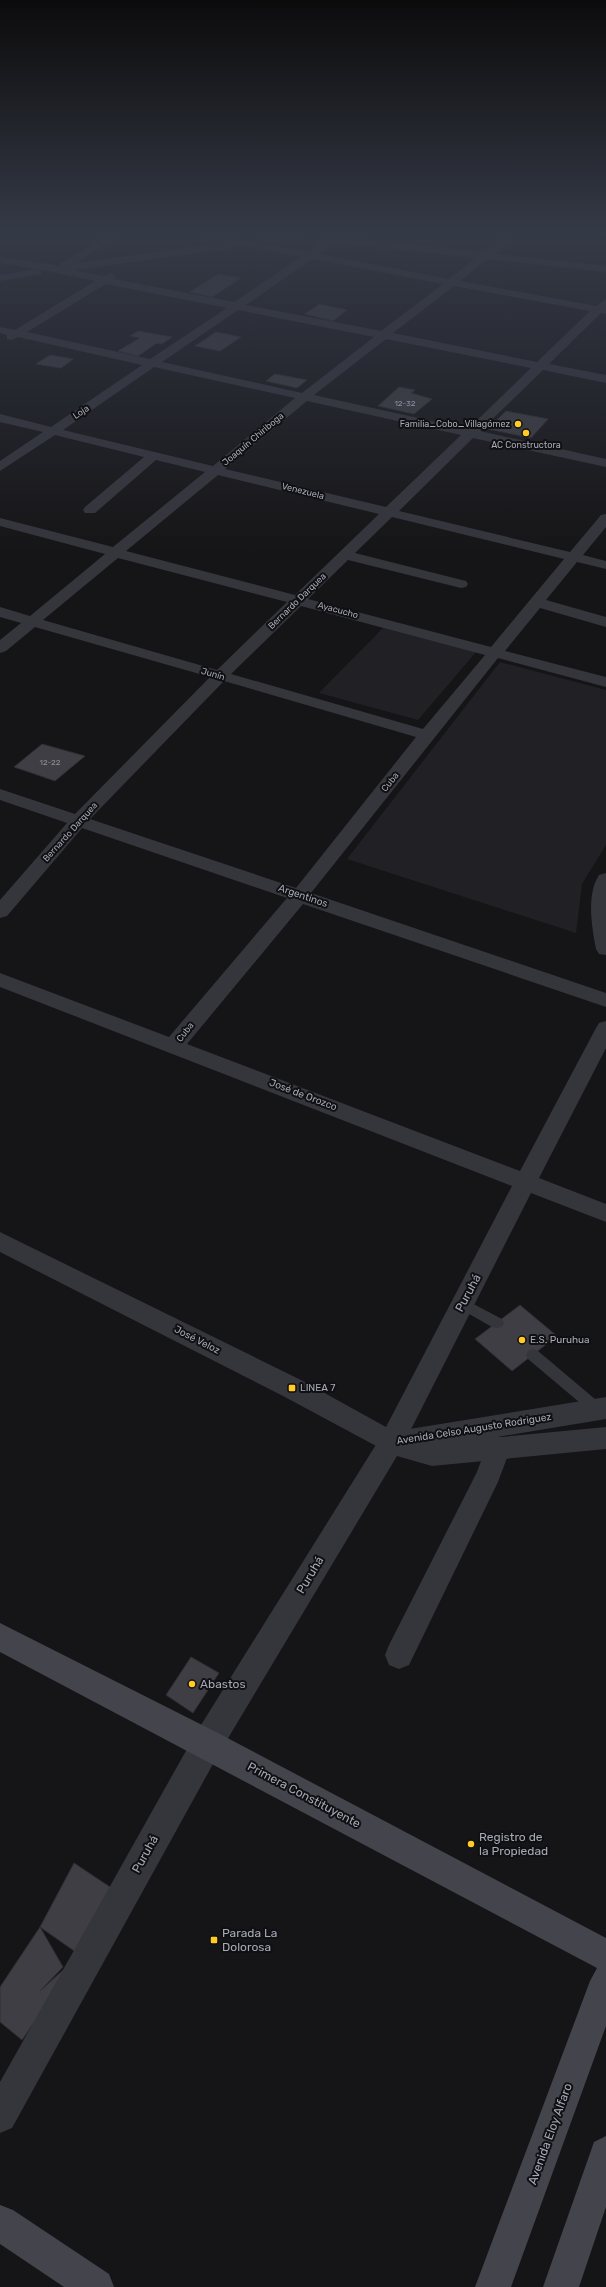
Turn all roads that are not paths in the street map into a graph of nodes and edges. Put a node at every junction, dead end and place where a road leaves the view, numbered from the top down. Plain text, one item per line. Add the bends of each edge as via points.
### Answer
1 (59, 343) edge
2 (183, 343) edge
3 (374, 343) edge
4 (423, 343) edge
5 (565, 343) edge
6 (152, 364) junction
7 (540, 366) junction
8 (606, 379) edge
9 (304, 396) junction
10 (0, 418) edge
11 (54, 431) junction
12 (471, 434) junction
13 (154, 455) junction
14 (606, 463) edge
15 (0, 467) edge
16 (216, 470) junction
17 (90, 510) dead end
18 (389, 512) junction
19 (606, 518) edge
20 (0, 522) edge
21 (117, 553) junction
22 (344, 555) junction
23 (574, 557) junction
24 (606, 565) edge
25 (460, 584) dead end
26 (298, 599) junction
27 (537, 602) junction
28 (0, 612) edge
29 (33, 621) junction
30 (606, 622) edge
31 (0, 648) edge
32 (495, 652) junction
33 (220, 676) junction
34 (606, 682) edge
35 (427, 735) junction
36 (0, 794) edge
37 (78, 821) junction
38 (606, 879) edge
39 (300, 895) junction
40 (0, 912) edge
41 (606, 949) edge
42 (0, 980) edge
43 (606, 1000) edge
44 (606, 1028) edge
45 (174, 1046) junction
46 (527, 1182) junction
47 (606, 1213) edge
48 (0, 1241) edge
49 (462, 1303) junction
50 (496, 1323) dead end
51 (533, 1355) dead end
52 (602, 1409) edge
53 (606, 1438) edge
54 (391, 1443) junction
55 (498, 1447) junction
56 (0, 1636) edge
57 (399, 1655) dead end
58 (207, 1744) junction
59 (606, 1956) edge
60 (604, 1996) edge
61 (0, 2116) edge
62 (606, 2154) edge
63 (0, 2223) edge
64 (96, 2287) edge
65 (493, 2287) edge
66 (561, 2287) edge

1 - 6 street
2 - 6 street, Loja
3 - 9 street, Joaquín Chiriboga
4 - 7 street
5 - 7 street, Bernardo Darquea
6 - 9 street
6 - 11 street, Loja
7 - 8 street
7 - 12 street, Bernardo Darquea
9 - 12 street
9 - 16 street, Joaquín Chiriboga
10 - 11 street, Venezuela
11 - 13 street, Venezuela
11 - 15 street, Loja
12 - 14 street
12 - 18 street, Bernardo Darquea
13 - 16 street, Venezuela
13 - 17 street
16 - 18 street, Venezuela
16 - 21 street, Joaquín Chiriboga
18 - 22 street, Bernardo Darquea
18 - 23 street, Venezuela
19 - 23 street, Cuba
20 - 21 street, Ayacucho
21 - 26 street, Ayacucho
21 - 29 street, Joaquín Chiriboga
22 - 25 street
22 - 26 street, Bernardo Darquea
23 - 24 street, Venezuela
23 - 27 street, Cuba
26 - 32 street, Ayacucho
26 - 33 street, Bernardo Darquea
27 - 30 street
27 - 32 street, Cuba
28 - 29 street, Junín
29 - 31 street, Joaquín Chiriboga
29 - 33 street, Junín
32 - 34 street, Ayacucho
32 - 35 street, Cuba
33 - 35 street, Junín
33 - 37 street, Bernardo Darquea
35 - 39 street, Cuba
36 - 37 street, Argentinos
37 - 39 street, Argentinos
37 - 40 street, Bernardo Darquea
38 - 41 street via 603,887 602,918
39 - 43 street, Argentinos
39 - 45 street, Cuba
42 - 45 street, José de Orozco
44 - 46 street, Puruhá
45 - 46 street, José de Orozco
46 - 47 street, José de Orozco
46 - 49 street, Puruhá
48 - 54 street, José Veloz via 292,1388
49 - 50 lane
49 - 54 street, Puruhá
51 - 52 lane
52 - 54 street, Avenida Celso Augusto Rodriguez
53 - 55 street, Avenida Celso Augusto Rodriguez
54 - 55 street, Avenida Celso Augusto Rodriguez via 432,1455
54 - 58 street, Puruhá
55 - 57 street via 489,1474
56 - 58 main road, Primera Constituyente
58 - 59 main road, Primera Constituyente
58 - 61 street, Puruhá
60 - 65 main road, Avenida Eloy Alfaro
62 - 66 main road
63 - 64 main road

